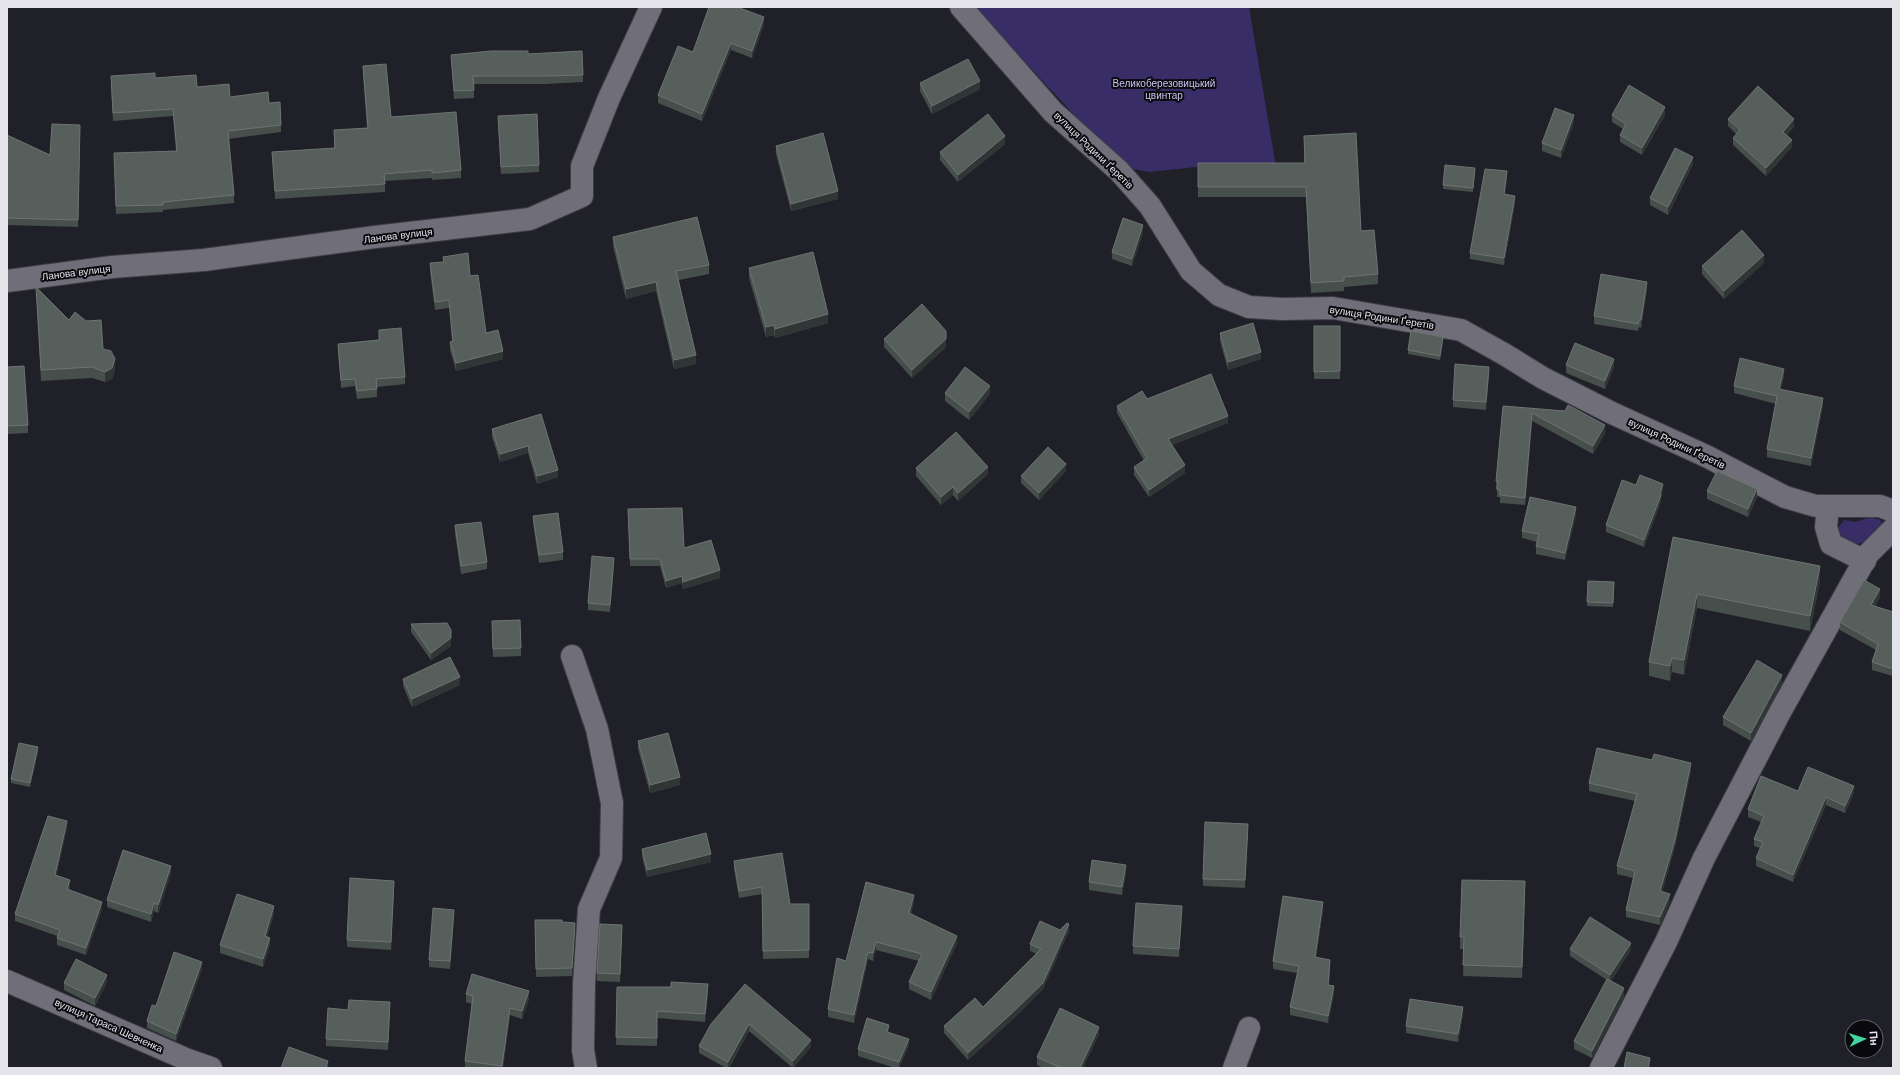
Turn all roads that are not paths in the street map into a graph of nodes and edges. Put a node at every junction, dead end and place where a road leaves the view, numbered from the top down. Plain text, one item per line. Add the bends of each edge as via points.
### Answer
1 (651, 7) edge
2 (961, 7) edge
3 (7, 281) edge
4 (1828, 506) junction
5 (1893, 510) edge
6 (1893, 529) edge
7 (1864, 561) junction
8 (572, 656) dead end
9 (7, 981) edge
10 (1249, 1028) dead end
11 (211, 1068) edge
12 (586, 1068) edge
13 (1234, 1068) edge
14 (1601, 1068) edge

1 - 3 street, Ланова вулиця via 609,98 582,166 582,196 530,219 204,260 112,267
2 - 4 street, вулиця Родини Ґеретів via 1053,112 1119,171 1150,206 1191,271 1219,295 1249,307 1333,308 1461,330 1543,378 1612,414 1706,456 1785,497 1816,506
4 - 5 street, вулиця Родини Ґеретів via 1880,506
4 - 7 street via 1826,527 1831,544
6 - 7 street
7 - 14 street via 1779,714 1704,858 1666,942
8 - 12 street via 597,729 612,803 611,858 589,909 584,984
9 - 11 street, вулиця Тараса Шевченка
10 - 13 street

